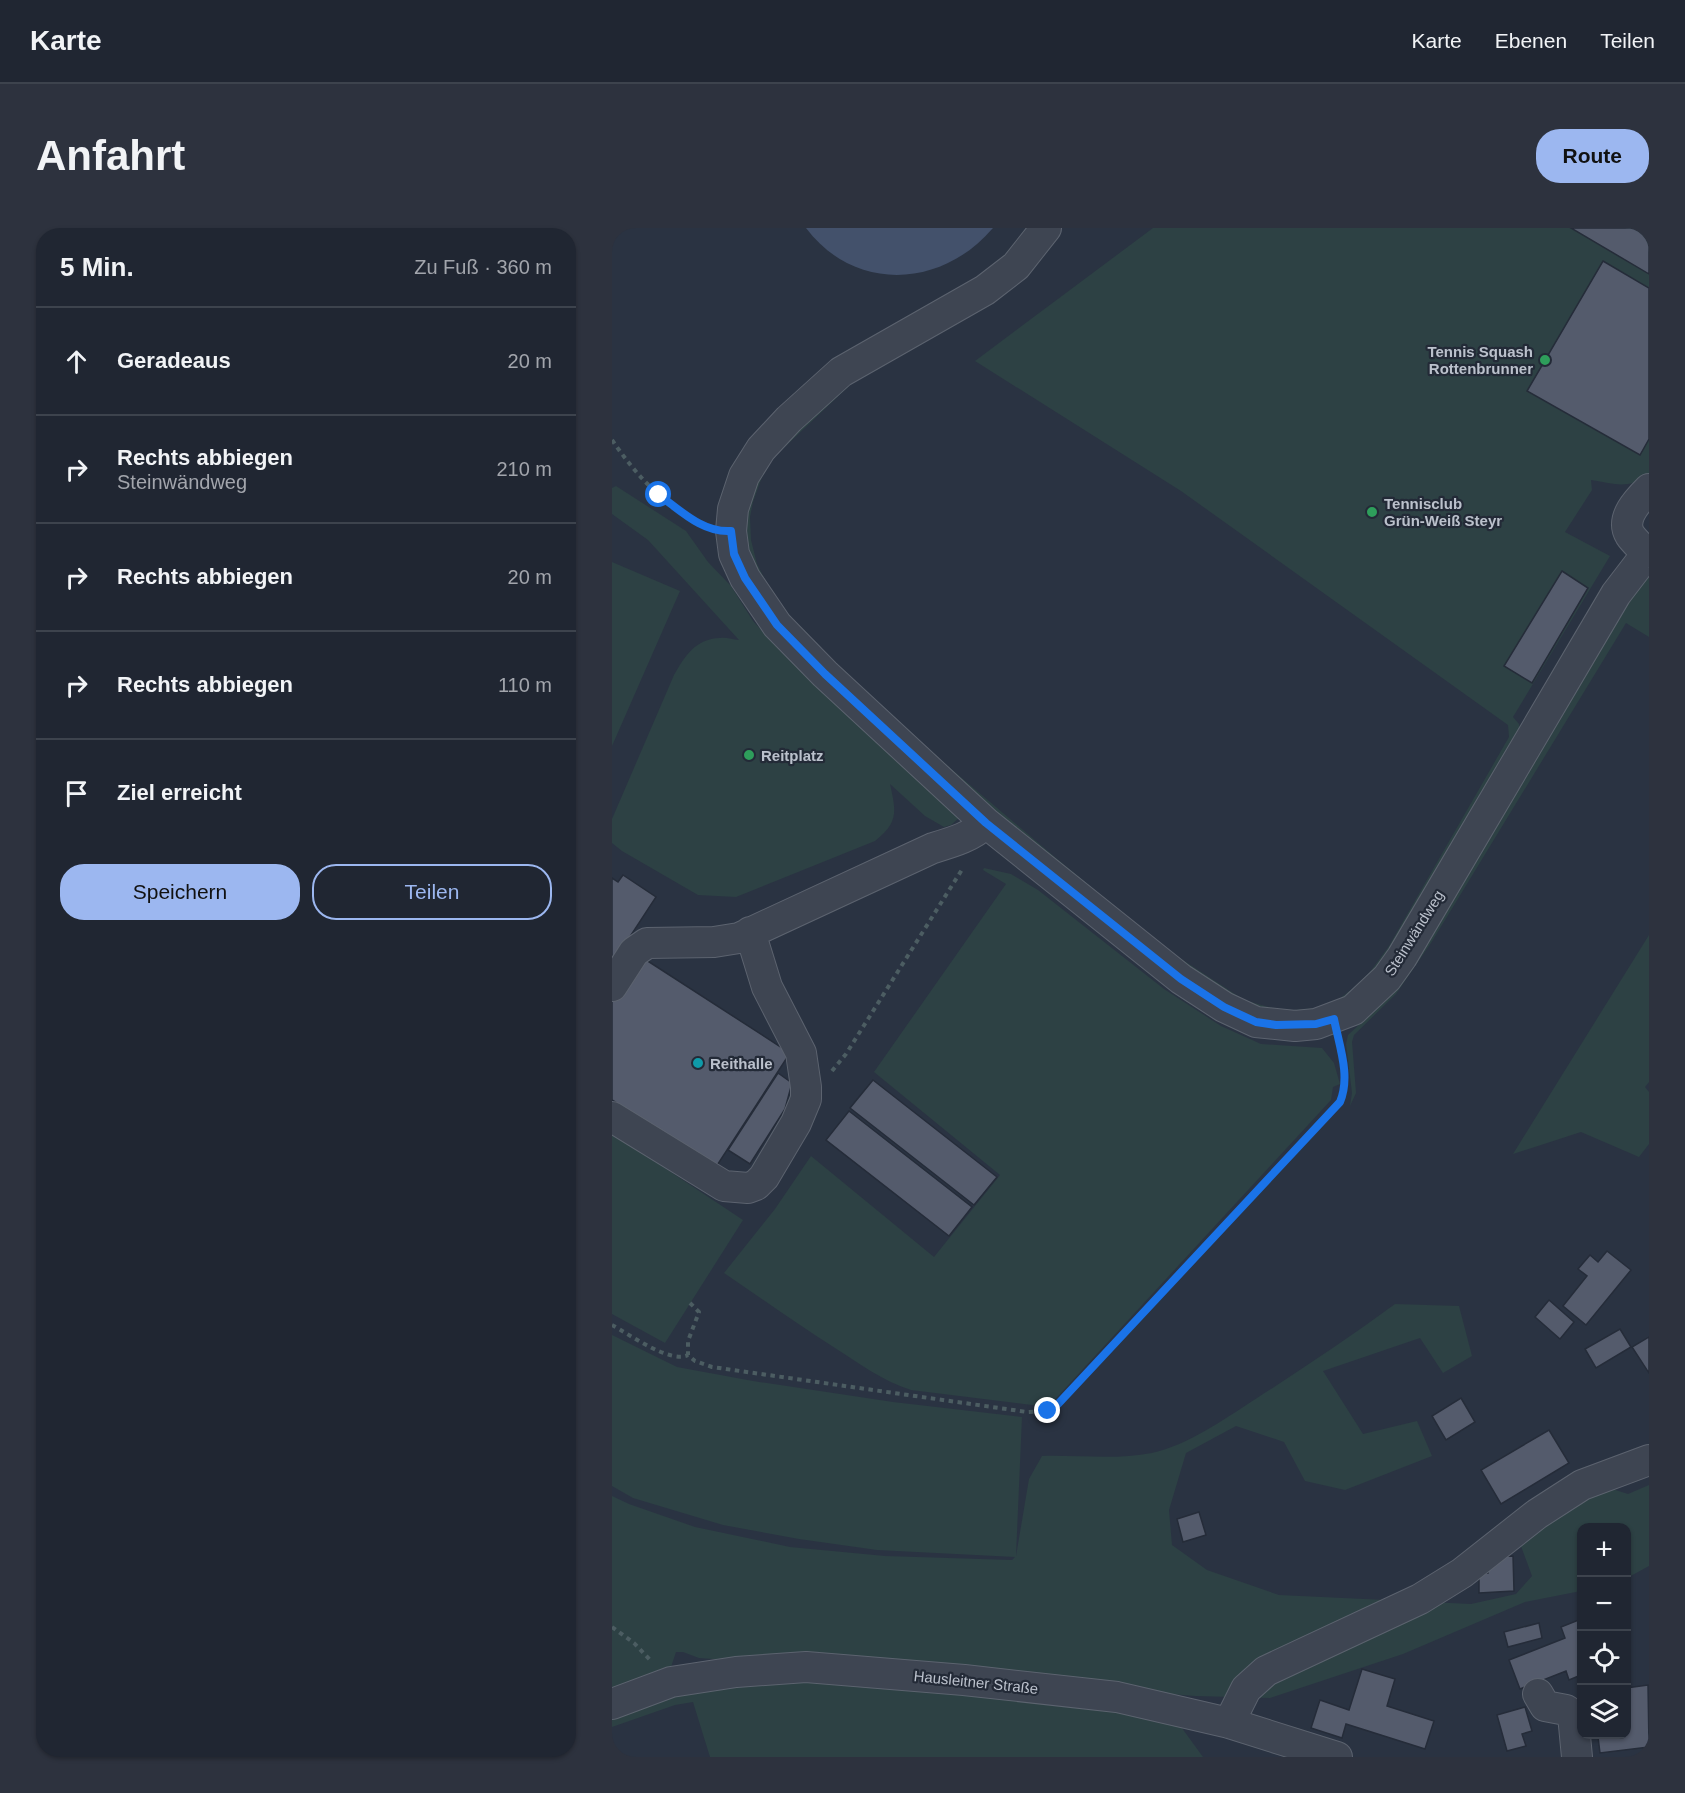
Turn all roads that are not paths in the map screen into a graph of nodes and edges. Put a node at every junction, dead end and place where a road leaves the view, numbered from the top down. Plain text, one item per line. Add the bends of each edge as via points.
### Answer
1 (1046, 228) edge
2 (1649, 489) edge
3 (1648, 552) edge
4 (981, 827) junction
5 (750, 932) junction
6 (612, 986) edge
7 (612, 1117) edge
8 (1649, 1460) edge
9 (1538, 1694) dead end
10 (612, 1704) edge
11 (1229, 1723) junction
12 (1318, 1754) edge
13 (1577, 1757) edge

1 - 4 street, Steinwändweg via 1016,266 985,290 841,372 761,449 744,476 733,509 734,554 745,578 777,625
2 - 3 street, Steinwändweg via 1635,502 1628,518 1629,533
3 - 4 street, Steinwändweg via 1616,594 1402,957 1370,996 1334,1019 1316,1024 1276,1025 1256,1022 1224,1007 1181,979
4 - 5 street via 962,840 933,848
5 - 6 street via 714,942 647,943 634,952
5 - 7 street via 767,987 801,1053 806,1079 806,1099 796,1123 764,1177 748,1188 724,1186
8 - 11 street via 1582,1485 1537,1514 1462,1574 1420,1599 1266,1671 1246,1689
9 - 13 street via 1545,1706 1566,1710 1573,1716
10 - 11 street, Hausleitner Straße via 670,1682 806,1667 1117,1697
11 - 12 street, Hausleitner Straße

